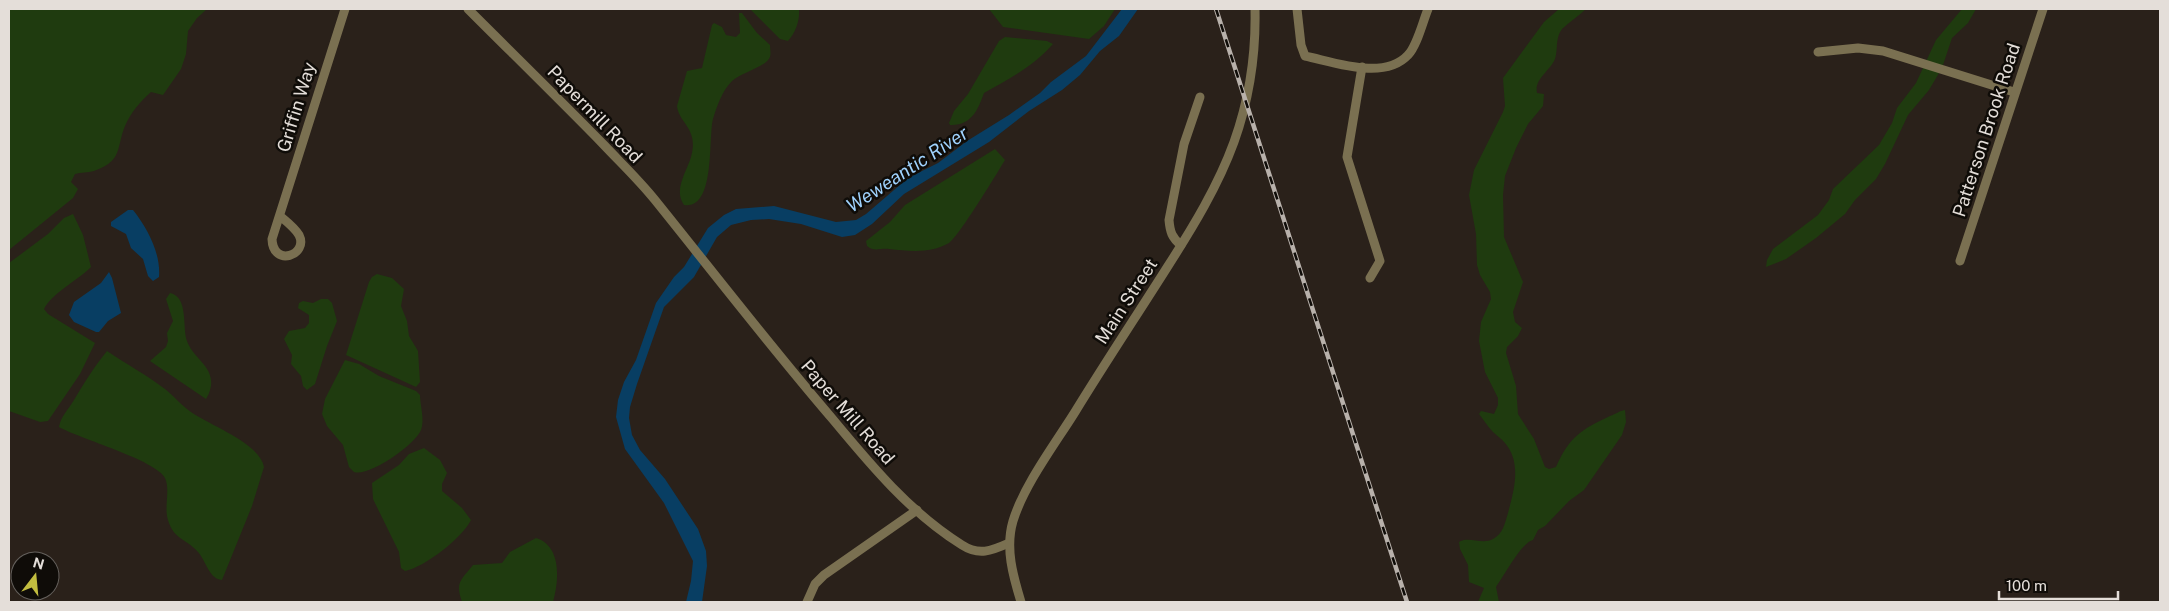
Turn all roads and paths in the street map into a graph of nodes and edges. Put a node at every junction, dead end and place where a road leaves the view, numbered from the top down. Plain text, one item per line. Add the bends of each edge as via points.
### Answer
1 (345, 9) edge
2 (468, 9) edge
3 (1255, 9) edge
4 (1297, 9) edge
5 (1428, 9) edge
6 (2043, 9) edge
7 (1818, 52) dead end
8 (1362, 67) junction
9 (2014, 92) junction
10 (1200, 97) dead end
11 (280, 216) dead end
12 (1181, 245) junction
13 (692, 247) joint
14 (1960, 261) dead end
15 (1370, 278) dead end
16 (917, 510) junction
17 (1009, 543) junction
18 (807, 602) edge
19 (1020, 602) edge

1 - 11 street, Griffin Way
2 - 13 street, Papermill Road via 624,166
3 - 12 street, Main Street via 1256,34 1248,88 1234,142 1225,166
4 - 8 street via 1304,56
5 - 8 street via 1409,54 1387,67
6 - 9 street, Patterson Brook Road
7 - 9 street via 1858,48 1883,51
8 - 15 street via 1347,156 1380,261
9 - 14 street, Patterson Brook Road
10 - 12 street via 1184,144 1169,220 1173,239
12 - 17 street, Main Street via 1044,461 1019,505
13 - 16 street, Paper Mill Road via 872,466
16 - 17 street, Paper Mill Road via 963,546 979,552 990,552
16 - 18 street via 824,575 815,584
17 - 19 street, Main Street via 1012,574

